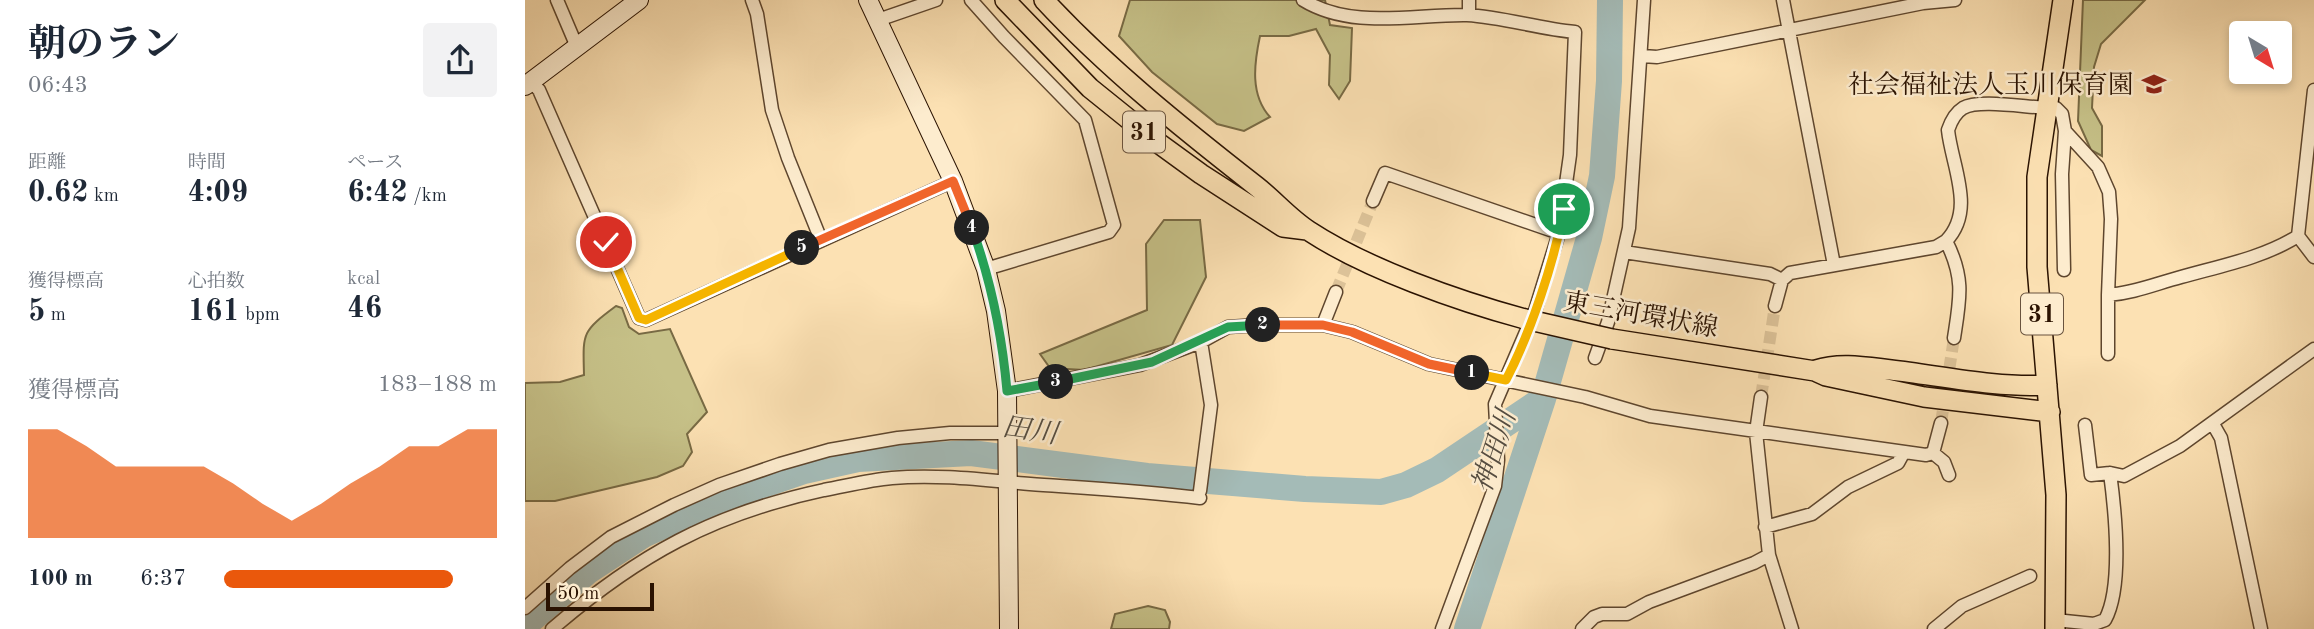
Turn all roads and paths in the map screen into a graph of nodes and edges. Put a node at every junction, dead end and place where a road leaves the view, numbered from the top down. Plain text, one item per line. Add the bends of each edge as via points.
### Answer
1 (557, 0) edge
2 (639, 0) edge
3 (752, 0) edge
4 (868, 0) edge
5 (936, 0) edge
6 (971, 0) edge
7 (1005, 0) edge
8 (1044, 0) edge
9 (1303, 0) edge
10 (1469, 0) edge
11 (1644, 0) edge
12 (1783, 0) edge
13 (1955, 0) edge
14 (2063, 0) edge
15 (1469, 15) junction
16 (878, 20) junction
17 (1789, 31) junction
18 (577, 47) junction
19 (1642, 57) junction
20 (528, 84) edge
21 (2314, 90) edge
22 (2046, 108) junction
23 (2312, 122) edge
24 (2065, 131) junction
25 (953, 181) junction
26 (1373, 201) tunnel mouth
27 (1307, 230) junction
28 (1559, 233) junction
29 (2298, 236) junction
30 (821, 240) junction
31 (1946, 241) junction
32 (1624, 252) junction
33 (2314, 257) edge
34 (1834, 265) junction
35 (986, 269) junction
36 (2064, 270) dead end
37 (1782, 280) junction
38 (1336, 292) tunnel mouth
39 (2108, 295) junction
40 (1775, 306) tunnel mouth
41 (1323, 325) junction
42 (1954, 338) tunnel mouth
43 (1201, 342) junction
44 (2314, 349) edge
45 (2108, 354) dead end
46 (1595, 358) dead end
47 (1815, 371) junction
48 (1506, 380) junction
49 (2047, 385) junction
50 (1007, 391) junction
51 (1762, 397) tunnel mouth
52 (2050, 412) junction
53 (1941, 423) tunnel mouth
54 (2213, 424) junction
55 (2085, 425) dead end
56 (1756, 432) junction
57 (1007, 437) junction
58 (1905, 452) junction
59 (1933, 453) junction
60 (2110, 473) junction
61 (1949, 475) dead end
62 (1007, 476) junction
63 (1765, 527) junction
64 (1769, 555) junction
65 (2029, 576) dead end
66 (525, 608) edge
67 (2055, 624) edge
68 (2104, 624) edge
69 (552, 629) edge
70 (1009, 629) edge
71 (1442, 629) edge
72 (1582, 629) edge
73 (1792, 629) edge
74 (1934, 629) edge
75 (2260, 629) edge

1 - 18 street
2 - 18 street
3 - 30 street via 772,110
4 - 16 street
5 - 16 street
6 - 35 street via 1085,120 1114,225 1109,232
7 - 27 main road, 東三河環状線 / 31 via 1090,88 1157,142 1283,227
8 - 27 main road, 東三河環状線 / 31 via 1083,42
9 - 15 street via 1331,13 1373,19
10 - 15 street
11 - 19 street
12 - 17 street
13 - 17 street via 1923,2
14 - 22 main road, 31
15 - 28 street via 1575,32 1570,155
16 - 25 street
17 - 19 street
17 - 34 street
18 - 20 street
19 - 32 street via 1634,186
20 - 30 street via 539,90 639,318 646,320
21 - 23 street
22 - 24 street via 2056,108 2061,114
22 - 31 street via 1978,103 1953,117 1948,137 1962,211
22 - 49 main road, 31 via 2037,177 2037,267
23 - 29 street
24 - 36 street
24 - 39 street via 2098,167 2109,192
25 - 30 street
25 - 35 street
26 - 28 street via 1385,173
27 - 47 main road, 東三河環状線 / 31, bridge via 1375,266 1492,310 1612,339
28 - 48 street via 1535,311
29 - 33 street
29 - 39 street via 2207,271
31 - 34 street via 1936,247
31 - 42 street via 1962,291
32 - 37 street via 1770,274
32 - 46 street
34 - 37 street via 1790,273
35 - 50 street
37 - 40 street
38 - 41 street
39 - 45 street
41 - 43 street via 1228,327
41 - 48 street via 1429,364
43 - 50 street via 1140,365
43 - 62 street via 1211,405 1200,494
44 - 54 street
47 - 49 main road, 東三河環状線 / 31 via 1830,365 1857,366
47 - 52 main road, 東三河環状線 / 31 via 1924,397
48 - 56 street via 1650,416
48 - 71 street via 1495,404 1495,486
49 - 52 main road, 31
50 - 57 street
51 - 56 street
52 - 67 main road, 31 via 2056,495
53 - 59 street
54 - 60 street via 2124,476
54 - 75 street via 2221,438
55 - 60 street via 2091,475
56 - 58 street
56 - 63 street
57 - 62 street
57 - 66 street via 950,433 875,442 829,450 719,485 611,537
58 - 59 street
58 - 63 street via 1898,463 1848,486 1812,514
59 - 61 street via 1944,462
60 - 68 street via 2116,557 2111,610
62 - 69 street via 892,478 774,501 734,514 629,568
62 - 70 street
63 - 64 street
64 - 72 street via 1627,614 1594,617
64 - 73 street
65 - 74 street via 1962,606
67 - 68 street

